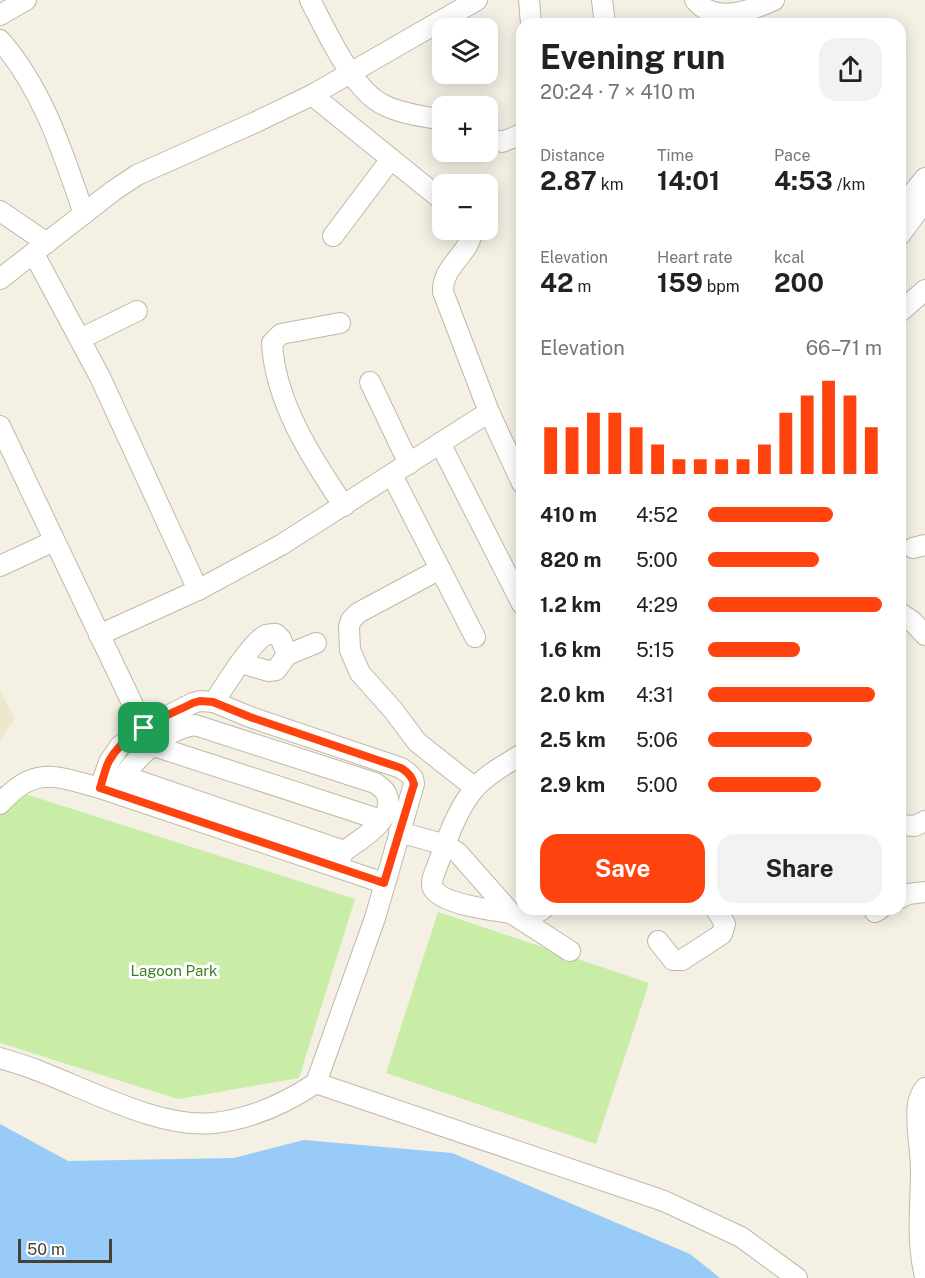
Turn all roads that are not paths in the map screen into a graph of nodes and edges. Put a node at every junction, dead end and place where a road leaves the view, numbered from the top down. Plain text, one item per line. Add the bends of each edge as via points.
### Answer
1 (26, 0) edge
2 (310, 0) edge
3 (477, 0) edge
4 (529, 0) edge
5 (602, 0) edge
6 (695, 0) edge
7 (774, 0) edge
8 (0, 15) edge
9 (530, 18) edge
10 (604, 18) edge
11 (0, 39) edge
12 (350, 73) junction
13 (312, 95) junction
14 (432, 118) edge
15 (516, 136) edge
16 (498, 141) edge
17 (391, 159) junction
18 (925, 178) edge
19 (432, 192) edge
20 (925, 201) edge
21 (906, 202) edge
22 (0, 211) edge
23 (84, 214) junction
24 (906, 227) edge
25 (333, 236) dead end
26 (470, 240) edge
27 (41, 249) junction
28 (0, 279) edge
29 (925, 290) edge
30 (906, 307) edge
31 (137, 310) dead end
32 (340, 323) dead end
33 (80, 339) junction
34 (370, 382) dead end
35 (489, 412) junction
36 (0, 426) edge
37 (440, 443) junction
38 (409, 464) junction
39 (516, 470) edge
40 (392, 475) junction
41 (344, 506) junction
42 (54, 541) junction
43 (0, 566) edge
44 (441, 569) junction
45 (198, 590) junction
46 (516, 592) edge
47 (906, 617) edge
48 (99, 635) junction
49 (925, 635) edge
50 (475, 637) dead end
51 (316, 643) dead end
52 (288, 655) junction
53 (241, 663) junction
54 (213, 702) junction
55 (144, 728) junction
56 (154, 746) junction
57 (516, 758) edge
58 (114, 786) junction
59 (475, 788) junction
60 (0, 804) edge
61 (381, 820) junction
62 (925, 821) edge
63 (906, 825) edge
64 (404, 833) junction
65 (438, 842) junction
66 (341, 859) junction
67 (384, 883) junction
68 (925, 892) edge
69 (906, 895) edge
70 (524, 915) edge
71 (719, 915) edge
72 (517, 917) junction
73 (658, 941) dead end
74 (570, 951) dead end
75 (0, 1058) edge
76 (322, 1085) junction
77 (925, 1088) edge
78 (925, 1276) edge
79 (797, 1278) edge

1 - 8 street
2 - 12 street
3 - 12 street
4 - 9 street
5 - 10 street
6 - 7 street via 705,9 723,15
11 - 23 street via 20,65 55,131
12 - 13 street
12 - 14 street via 385,106
13 - 17 street
13 - 23 street via 145,171
15 - 16 street
17 - 19 street
17 - 25 street
18 - 21 street
20 - 24 street
22 - 27 street
23 - 27 street
26 - 35 street via 445,275 443,292
27 - 28 street
27 - 33 street
29 - 30 street
31 - 33 street
32 - 41 street via 281,334 272,343 286,404 311,456
33 - 45 street
34 - 38 street
35 - 37 street
35 - 39 street
36 - 42 street
37 - 38 street
37 - 46 street
38 - 40 street
40 - 41 street
40 - 44 street
41 - 45 street
42 - 43 street
42 - 48 street
44 - 50 street
44 - 59 street via 351,620 350,650 360,673 417,742
45 - 48 street
47 - 49 street
48 - 55 street
51 - 52 street
52 - 53 street via 276,670
52 - 53 street via 281,639 268,634
53 - 54 street
54 - 55 street via 193,703
54 - 64 street via 401,768 414,784
55 - 58 street via 120,746 109,762
56 - 58 street via 139,756
56 - 61 street
56 - 61 street via 185,726 208,728 375,783 387,798
57 - 59 street
58 - 60 street via 57,776 36,777 14,788
58 - 66 street
59 - 65 street
61 - 66 street
62 - 63 street
64 - 65 street
64 - 67 street
65 - 72 street via 468,863
65 - 72 street via 434,891 443,898
66 - 67 street
67 - 76 street
68 - 69 street
70 - 72 street
71 - 73 street via 724,924 722,934 682,960 673,960
72 - 74 street
75 - 76 street via 172,1120 213,1123 253,1114
76 - 79 street via 664,1201 741,1237
77 - 78 street via 918,1104 919,1240

